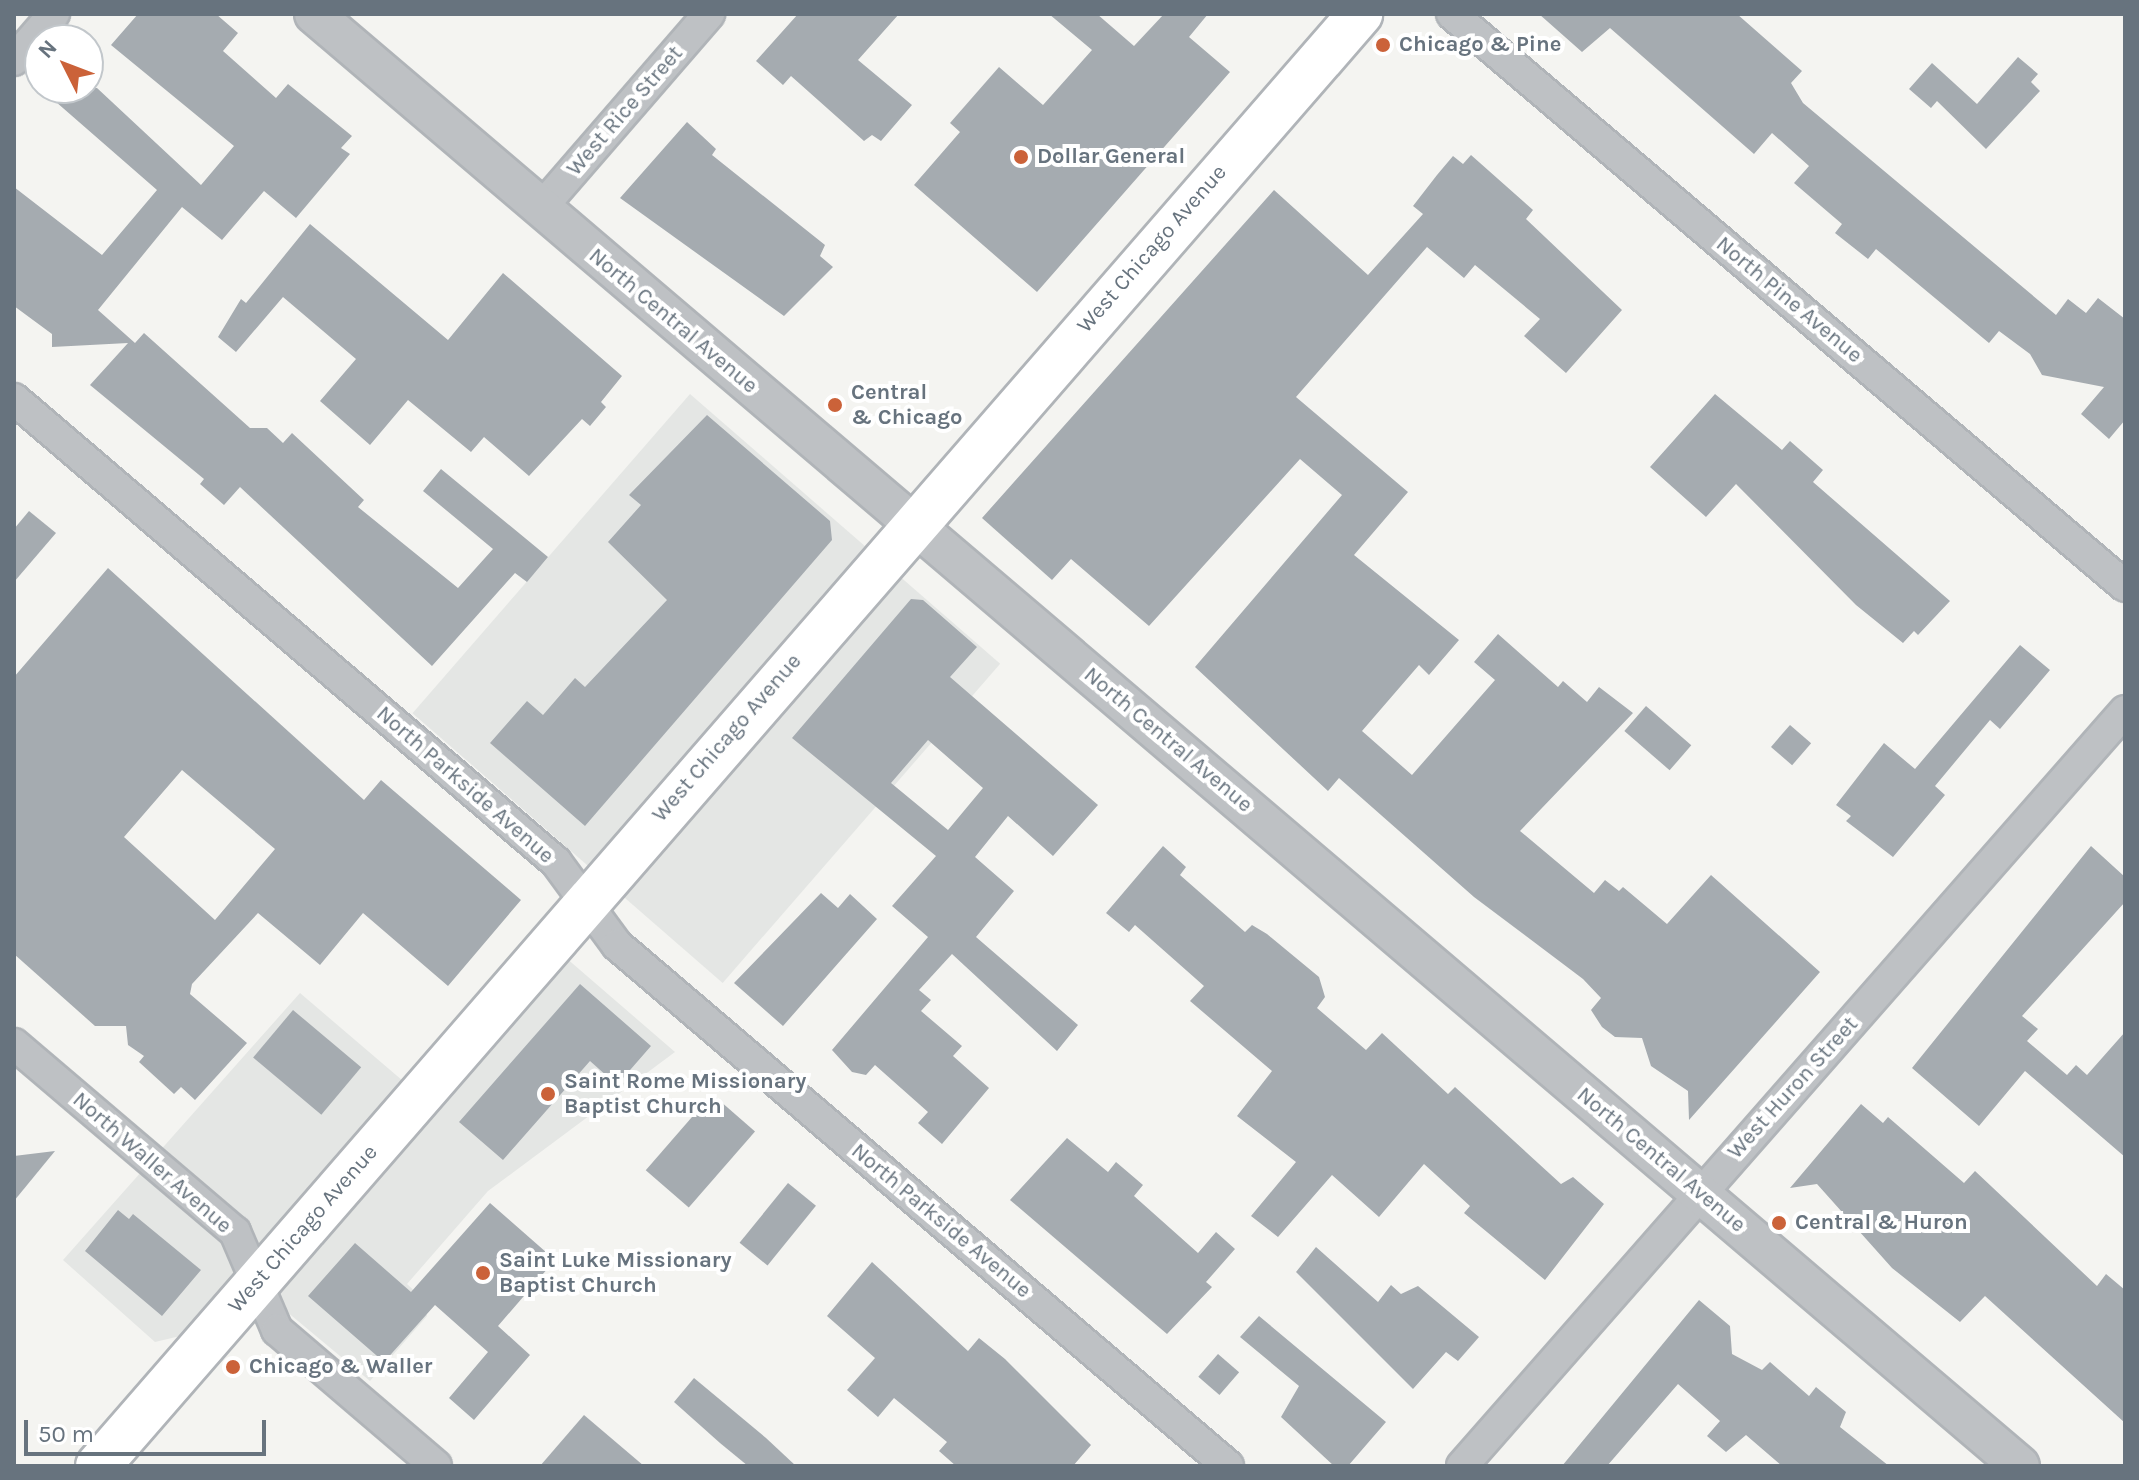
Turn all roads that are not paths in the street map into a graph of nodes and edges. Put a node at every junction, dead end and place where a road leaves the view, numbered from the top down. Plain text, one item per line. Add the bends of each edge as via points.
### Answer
1 (54, 14) edge
2 (314, 14) edge
3 (709, 14) edge
4 (1360, 14) edge
5 (1452, 14) edge
6 (14, 60) edge
7 (541, 208) junction
8 (14, 399) edge
9 (912, 523) junction
10 (2125, 586) edge
11 (2125, 711) edge
12 (585, 903) junction
13 (14, 1044) edge
14 (1700, 1193) junction
15 (256, 1283) junction
16 (98, 1466) edge
17 (436, 1466) edge
18 (1228, 1466) edge
19 (1462, 1466) edge
20 (2020, 1466) edge

1 - 6 street
2 - 7 street, North Central Avenue
3 - 7 street, West Rice Street
4 - 9 main road, West Chicago Avenue
5 - 10 street, North Pine Avenue
7 - 9 street, North Central Avenue
8 - 12 street, North Parkside Avenue via 556,862
9 - 12 main road, West Chicago Avenue
9 - 14 street, North Central Avenue
11 - 14 street, West Huron Street
12 - 15 main road, West Chicago Avenue
12 - 18 street, North Parkside Avenue via 617,945
13 - 15 street, North Waller Avenue via 235,1232
14 - 19 street, West Huron Street
14 - 20 street, North Central Avenue
15 - 16 main road, West Chicago Avenue
15 - 17 street, North Waller Avenue via 277,1330

